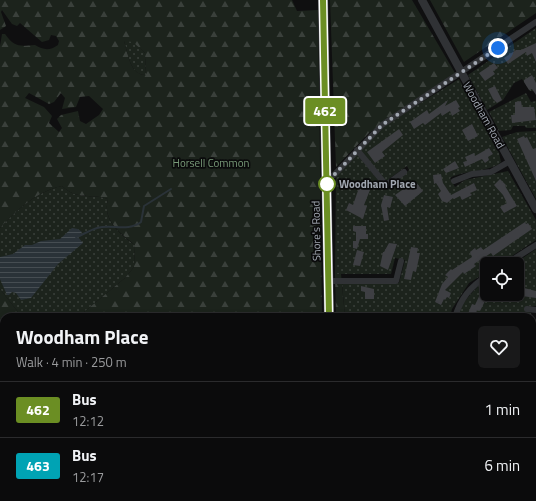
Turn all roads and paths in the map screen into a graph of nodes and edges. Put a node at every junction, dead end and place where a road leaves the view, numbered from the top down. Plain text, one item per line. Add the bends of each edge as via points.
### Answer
1 (323, 0) edge
2 (422, 0) edge
3 (536, 22) edge
4 (461, 73) junction
5 (357, 150) junction
6 (510, 161) junction
7 (404, 172) dead end
8 (327, 179) junction
9 (454, 181) dead end
10 (536, 209) edge
11 (536, 245) edge
12 (517, 257) edge
13 (401, 261) dead end
14 (329, 281) junction
15 (480, 281) edge
16 (527, 309) dead end
17 (536, 310) edge
18 (329, 313) edge
19 (456, 313) edge

1 - 8 main road, Shore's Road
2 - 4 street, Woodham Road
3 - 4 street
4 - 5 street via 382,125
4 - 6 street, Woodham Road
5 - 7 street via 386,185
5 - 8 street
6 - 9 street via 491,172 472,174
6 - 10 street, Woodham Road
8 - 14 main road, Shore's Road
11 - 12 street
13 - 14 street via 396,281
14 - 18 main road, Shore's Road
15 - 19 street via 466,294
16 - 17 street

